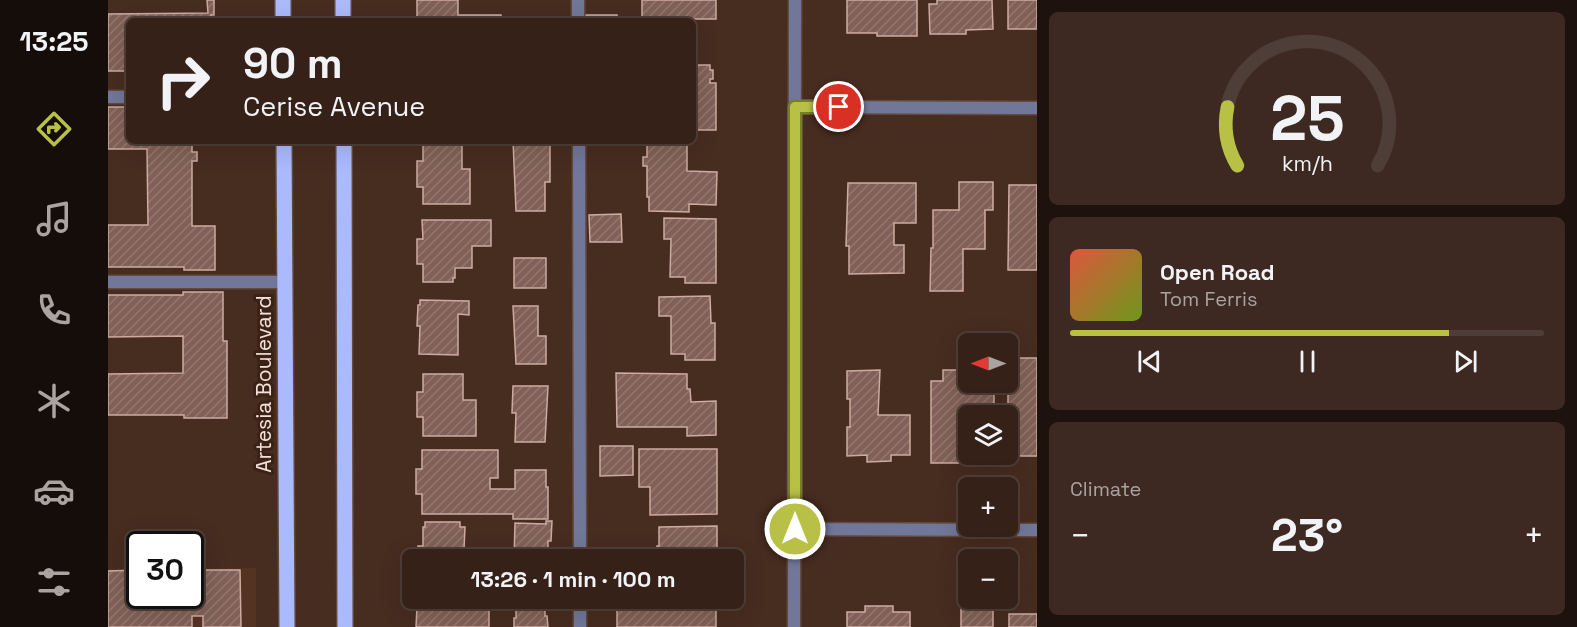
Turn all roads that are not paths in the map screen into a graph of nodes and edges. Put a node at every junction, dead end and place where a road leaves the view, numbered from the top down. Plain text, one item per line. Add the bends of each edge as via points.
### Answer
1 (283, 0) edge
2 (344, 0) edge
3 (578, 0) edge
4 (795, 0) edge
5 (283, 18) edge
6 (344, 18) edge
7 (578, 18) edge
8 (108, 97) edge
9 (126, 97) edge
10 (795, 107) junction
11 (1037, 108) edge
12 (284, 144) edge
13 (344, 144) edge
14 (579, 144) edge
15 (108, 282) edge
16 (285, 282) junction
17 (795, 529) junction
18 (1037, 530) edge
19 (580, 549) edge
20 (580, 609) edge
21 (286, 627) edge
22 (345, 627) edge
23 (580, 627) edge
24 (795, 627) edge

1 - 5 main road
2 - 6 main road
3 - 7 street
4 - 10 street
8 - 9 street
10 - 11 street
10 - 17 street
12 - 16 main road, Artesia Boulevard
13 - 22 main road
14 - 19 street
15 - 16 street
16 - 21 main road, Artesia Boulevard
17 - 18 street
17 - 24 street
20 - 23 street

